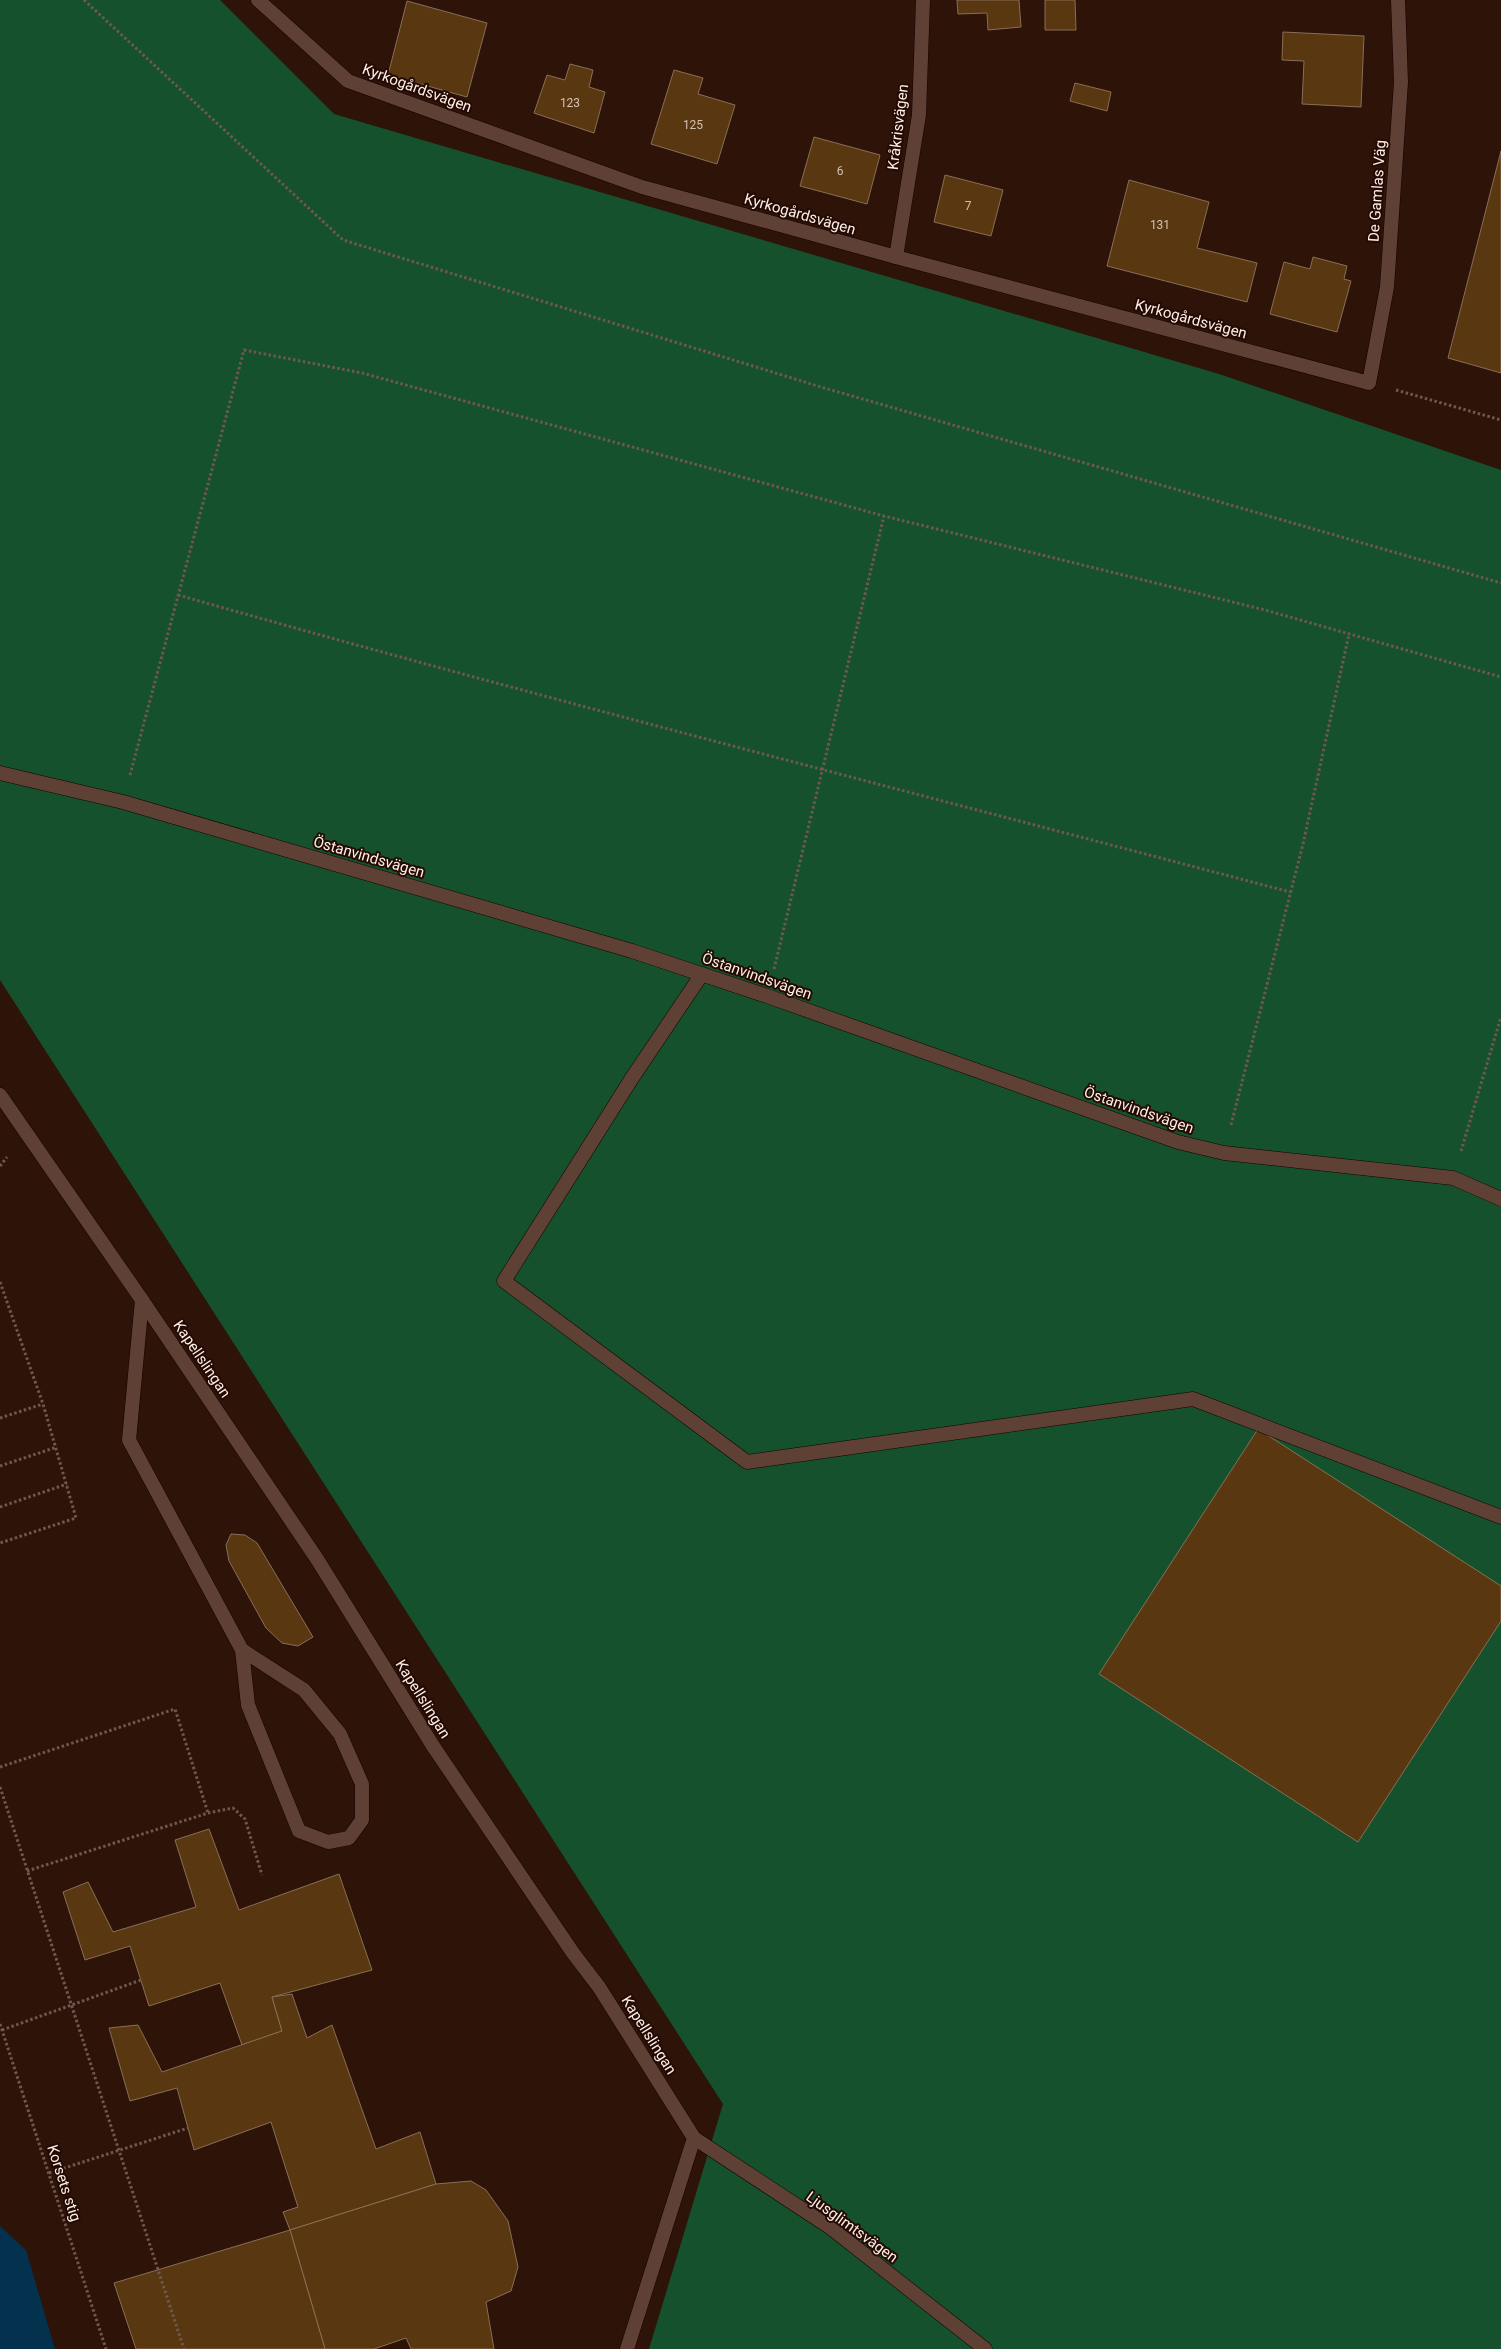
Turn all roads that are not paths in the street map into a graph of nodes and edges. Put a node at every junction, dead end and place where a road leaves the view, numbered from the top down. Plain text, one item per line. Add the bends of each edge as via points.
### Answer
1 (258, 0) edge
2 (923, 0) edge
3 (1398, 0) edge
4 (896, 257) junction
5 (1369, 383) joint
6 (0, 772) edge
7 (702, 974) junction
8 (0, 1095) edge
9 (1501, 1200) edge
10 (142, 1300) junction
11 (1501, 1518) edge
12 (242, 1650) junction
13 (694, 2138) junction
14 (627, 2349) edge
15 (985, 2349) edge

1 - 4 street, Kyrkogårdsvägen via 348,81 642,187
2 - 4 street, Kråkrisvägen via 919,115
3 - 5 street, De Gamlas Väg via 1401,82 1387,277
4 - 5 street, Kyrkogårdsvägen
6 - 7 street, Östanvindsvägen via 123,802
7 - 9 street, Östanvindsvägen via 1178,1142 1224,1153 1453,1178
7 - 11 street via 504,1281 747,1462 1193,1399
8 - 10 street, Kapellslingan
10 - 12 street via 129,1440
10 - 13 street, Kapellslingan via 317,1559 433,1746 599,1987
12 - 12 street via 304,1690 340,1734 362,1784 362,1820 349,1838 328,1842 299,1832 248,1705
13 - 14 street
13 - 15 street, Ljusglimtsvägen via 831,2228

